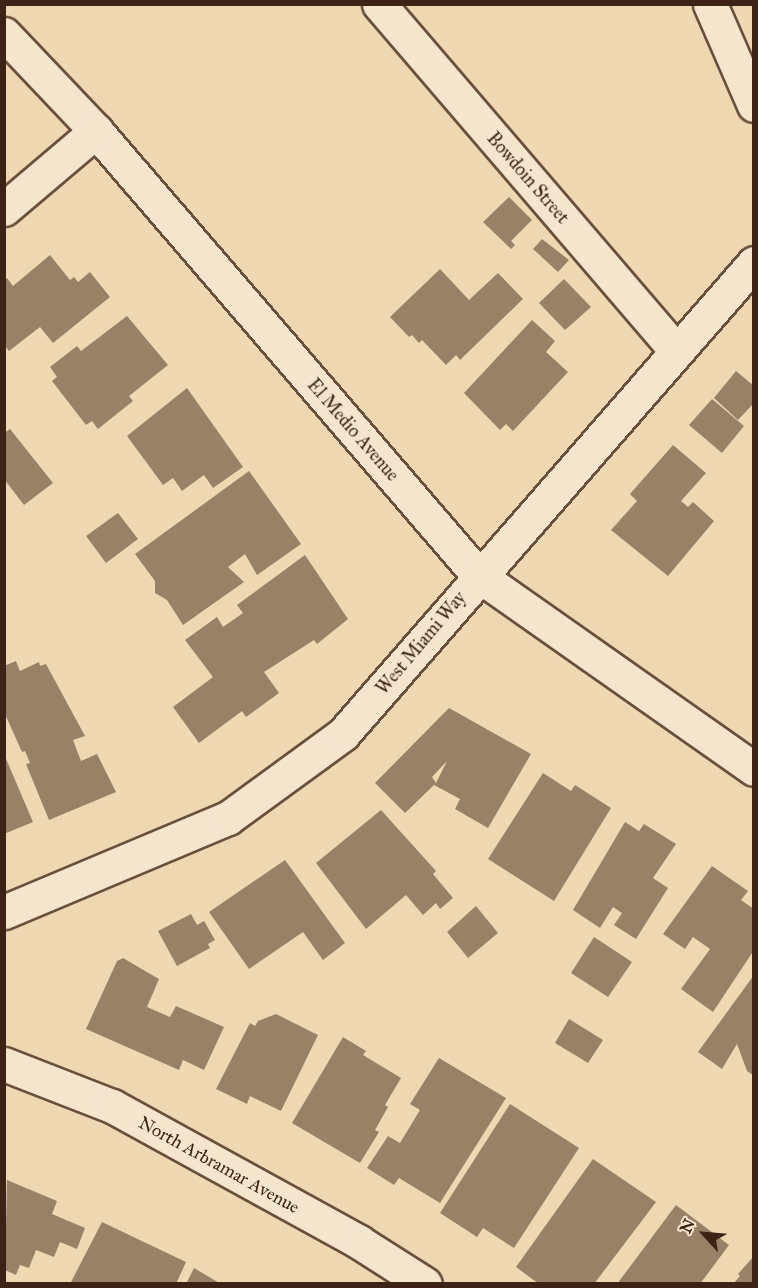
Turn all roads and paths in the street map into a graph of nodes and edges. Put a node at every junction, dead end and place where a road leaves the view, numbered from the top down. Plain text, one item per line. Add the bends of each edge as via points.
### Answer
1 (379, 4) edge
2 (710, 4) edge
3 (4, 34) edge
4 (753, 105) edge
5 (96, 131) junction
6 (4, 209) edge
7 (753, 263) edge
8 (676, 351) junction
9 (478, 575) junction
10 (753, 769) edge
11 (4, 912) edge
12 (4, 1064) edge
13 (425, 1284) edge

1 - 8 street, Bowdoin Street
2 - 4 street
3 - 5 street, El Medio Avenue
5 - 6 street
5 - 9 street, El Medio Avenue
7 - 8 street, West Miami Way
8 - 9 street, West Miami Way
9 - 10 street, El Medio Avenue
9 - 11 street, West Miami Way via 343,734 228,818
12 - 13 street, North Arbramar Avenue via 112,1106 359,1242

